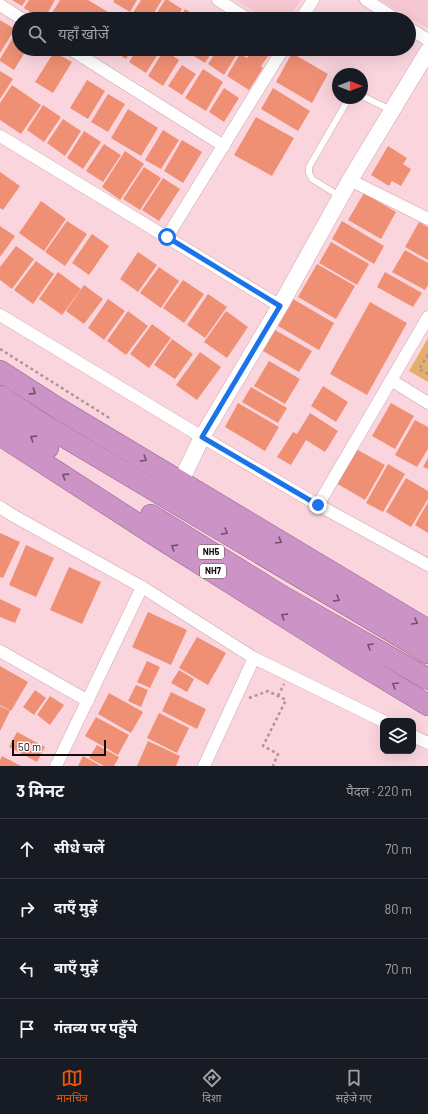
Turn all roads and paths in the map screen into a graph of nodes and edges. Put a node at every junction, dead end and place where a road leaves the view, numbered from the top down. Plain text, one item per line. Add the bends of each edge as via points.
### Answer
1 (218, 0) edge
2 (313, 0) edge
3 (366, 0) edge
4 (0, 5) edge
5 (237, 12) edge
6 (305, 12) edge
7 (385, 12) edge
8 (12, 13) edge
9 (416, 32) edge
10 (428, 40) edge
11 (81, 56) edge
12 (278, 56) edge
13 (426, 57) edge
14 (368, 99) edge
15 (346, 104) edge
16 (392, 110) junction
17 (0, 136) edge
18 (224, 146) junction
19 (350, 180) junction
20 (341, 197) junction
21 (428, 219) edge
22 (167, 237) junction
23 (280, 306) junction
24 (0, 315) edge
25 (428, 317) edge
26 (0, 348) edge
27 (428, 355) edge
28 (0, 371) edge
29 (428, 374) edge
30 (390, 380) junction
31 (0, 396) edge
32 (428, 403) edge
33 (0, 417) edge
34 (114, 421) dead end
35 (0, 435) edge
36 (202, 437) junction
37 (181, 481) junction
38 (318, 505) junction
39 (0, 507) edge
40 (259, 529) junction
41 (249, 547) junction
42 (428, 565) edge
43 (235, 576) junction
44 (142, 587) junction
45 (428, 630) edge
46 (0, 651) edge
47 (428, 653) edge
48 (254, 658) junction
49 (428, 679) edge
50 (88, 701) junction
51 (246, 705) dead end
52 (428, 705) edge
53 (380, 720) edge
54 (416, 737) edge
55 (428, 743) edge
56 (56, 766) edge
57 (204, 766) edge
58 (273, 766) edge

1 - 5 street
2 - 6 street
3 - 7 street
4 - 8 street
9 - 10 street
11 - 18 street
12 - 18 street
13 - 16 street
14 - 16 lane
15 - 20 lane via 309,167 312,179
16 - 19 street
17 - 22 street
18 - 22 street
19 - 20 street
19 - 21 street
20 - 23 street
22 - 23 street
23 - 36 street
24 - 36 street
25 - 30 street
26 - 34 path
27 - 29 path via 420,369
28 -> 37 highway
30 - 32 street
30 - 38 street
31 -> 41 highway, NH5
43 -> 33 highway, NH5 via 158,520
43 -> 35 highway, NH7
36 - 37 street
36 - 38 street
37 - 40 highway
38 - 42 street
39 - 44 street
40 - 41 highway
40 -> 45 highway
41 -> 47 highway, NH5
49 -> 43 highway, NH5 via 282,596
52 -> 43 highway, NH7
44 - 48 street
44 - 50 street
46 - 50 street
48 - 53 street
48 - 57 street
50 - 56 street
51 - 58 path via 250,698 268,691 286,700 263,746 278,754
54 - 55 street

